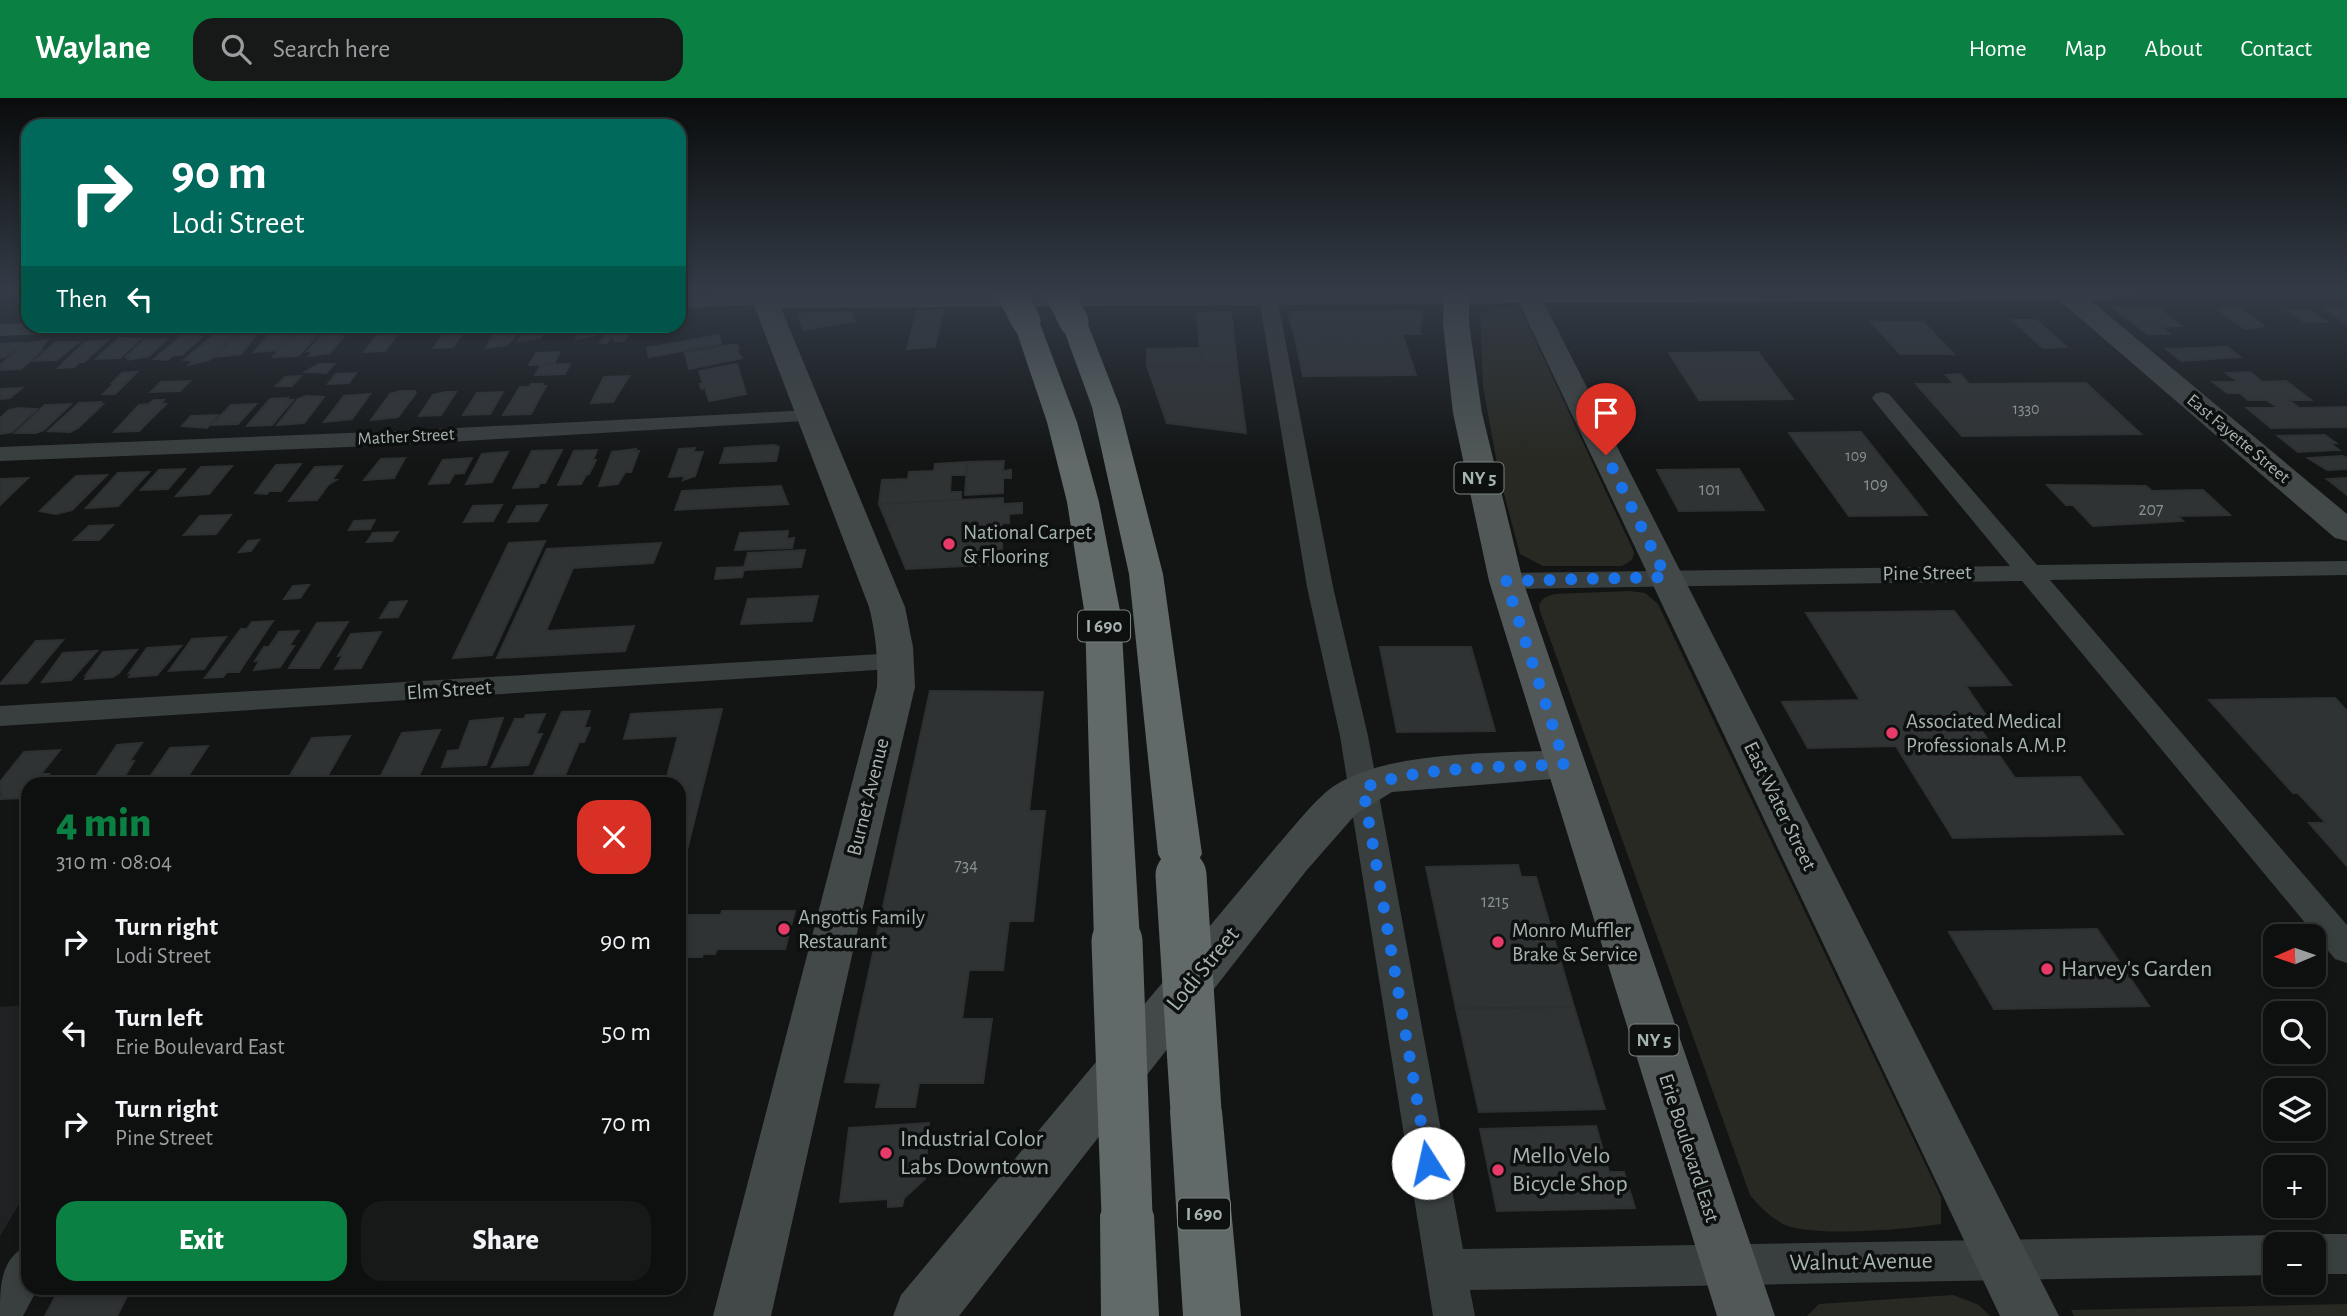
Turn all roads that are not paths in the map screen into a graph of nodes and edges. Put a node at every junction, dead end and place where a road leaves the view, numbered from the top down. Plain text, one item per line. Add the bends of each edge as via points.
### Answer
1 (785, 349) edge
2 (1035, 349) edge
3 (1084, 349) edge
4 (1278, 349) edge
5 (1461, 349) edge
6 (1554, 349) edge
7 (2132, 349) edge
8 (1882, 398) dead end
9 (812, 416) junction
10 (0, 454) edge
11 (2347, 531) edge
12 (2347, 568) edge
13 (2029, 572) junction
14 (1666, 577) junction
15 (1506, 581) junction
16 (897, 662) junction
17 (0, 716) edge
18 (1565, 764) junction
19 (1363, 788) junction
20 (2347, 948) edge
21 (2326, 1254) edge
22 (2347, 1254) edge
23 (2263, 1255) edge
24 (2002, 1259) junction
25 (1727, 1265) junction
26 (1446, 1270) junction
27 (21, 1278) edge
28 (0, 1315) edge
29 (742, 1316) edge
30 (922, 1316) edge
31 (1130, 1316) edge
32 (1212, 1316) edge
33 (1454, 1316) edge
34 (1746, 1316) edge
35 (2030, 1316) edge

1 - 9 street, Burnet Avenue
2 - 31 highway, I 690, bridge via 1073,462 1103,617
3 - 32 highway, I 690, bridge via 1106,407 1146,575 1180,854
4 - 19 street via 1320,587
5 - 15 main road, Erie Boulevard East / NY 5 via 1466,414
6 - 14 street, East Water Street
7 - 11 street, East Fayette Street
8 - 13 street
9 - 10 street, Mather Street
9 - 16 street, Burnet Avenue via 887,607 896,636
12 - 13 street, Pine Street
13 - 14 street, Pine Street
13 - 20 street
14 - 15 street, Pine Street
14 - 24 street, East Water Street
15 - 18 main road, Erie Boulevard East / NY 5
16 - 17 street, Elm Street
16 - 29 street, Burnet Avenue via 896,687
18 - 19 street, Lodi Street via 1413,774
18 - 25 main road, Erie Boulevard East / NY 5
19 - 26 street
19 - 30 street, Lodi Street via 1341,803 1292,859
21 - 22 street
23 - 24 street, Walnut Avenue
24 - 25 street, Walnut Avenue
24 - 35 street, East Water Street
25 - 26 street, Walnut Avenue
25 - 34 main road, Erie Boulevard East / NY 5
26 - 33 street
27 - 28 street

